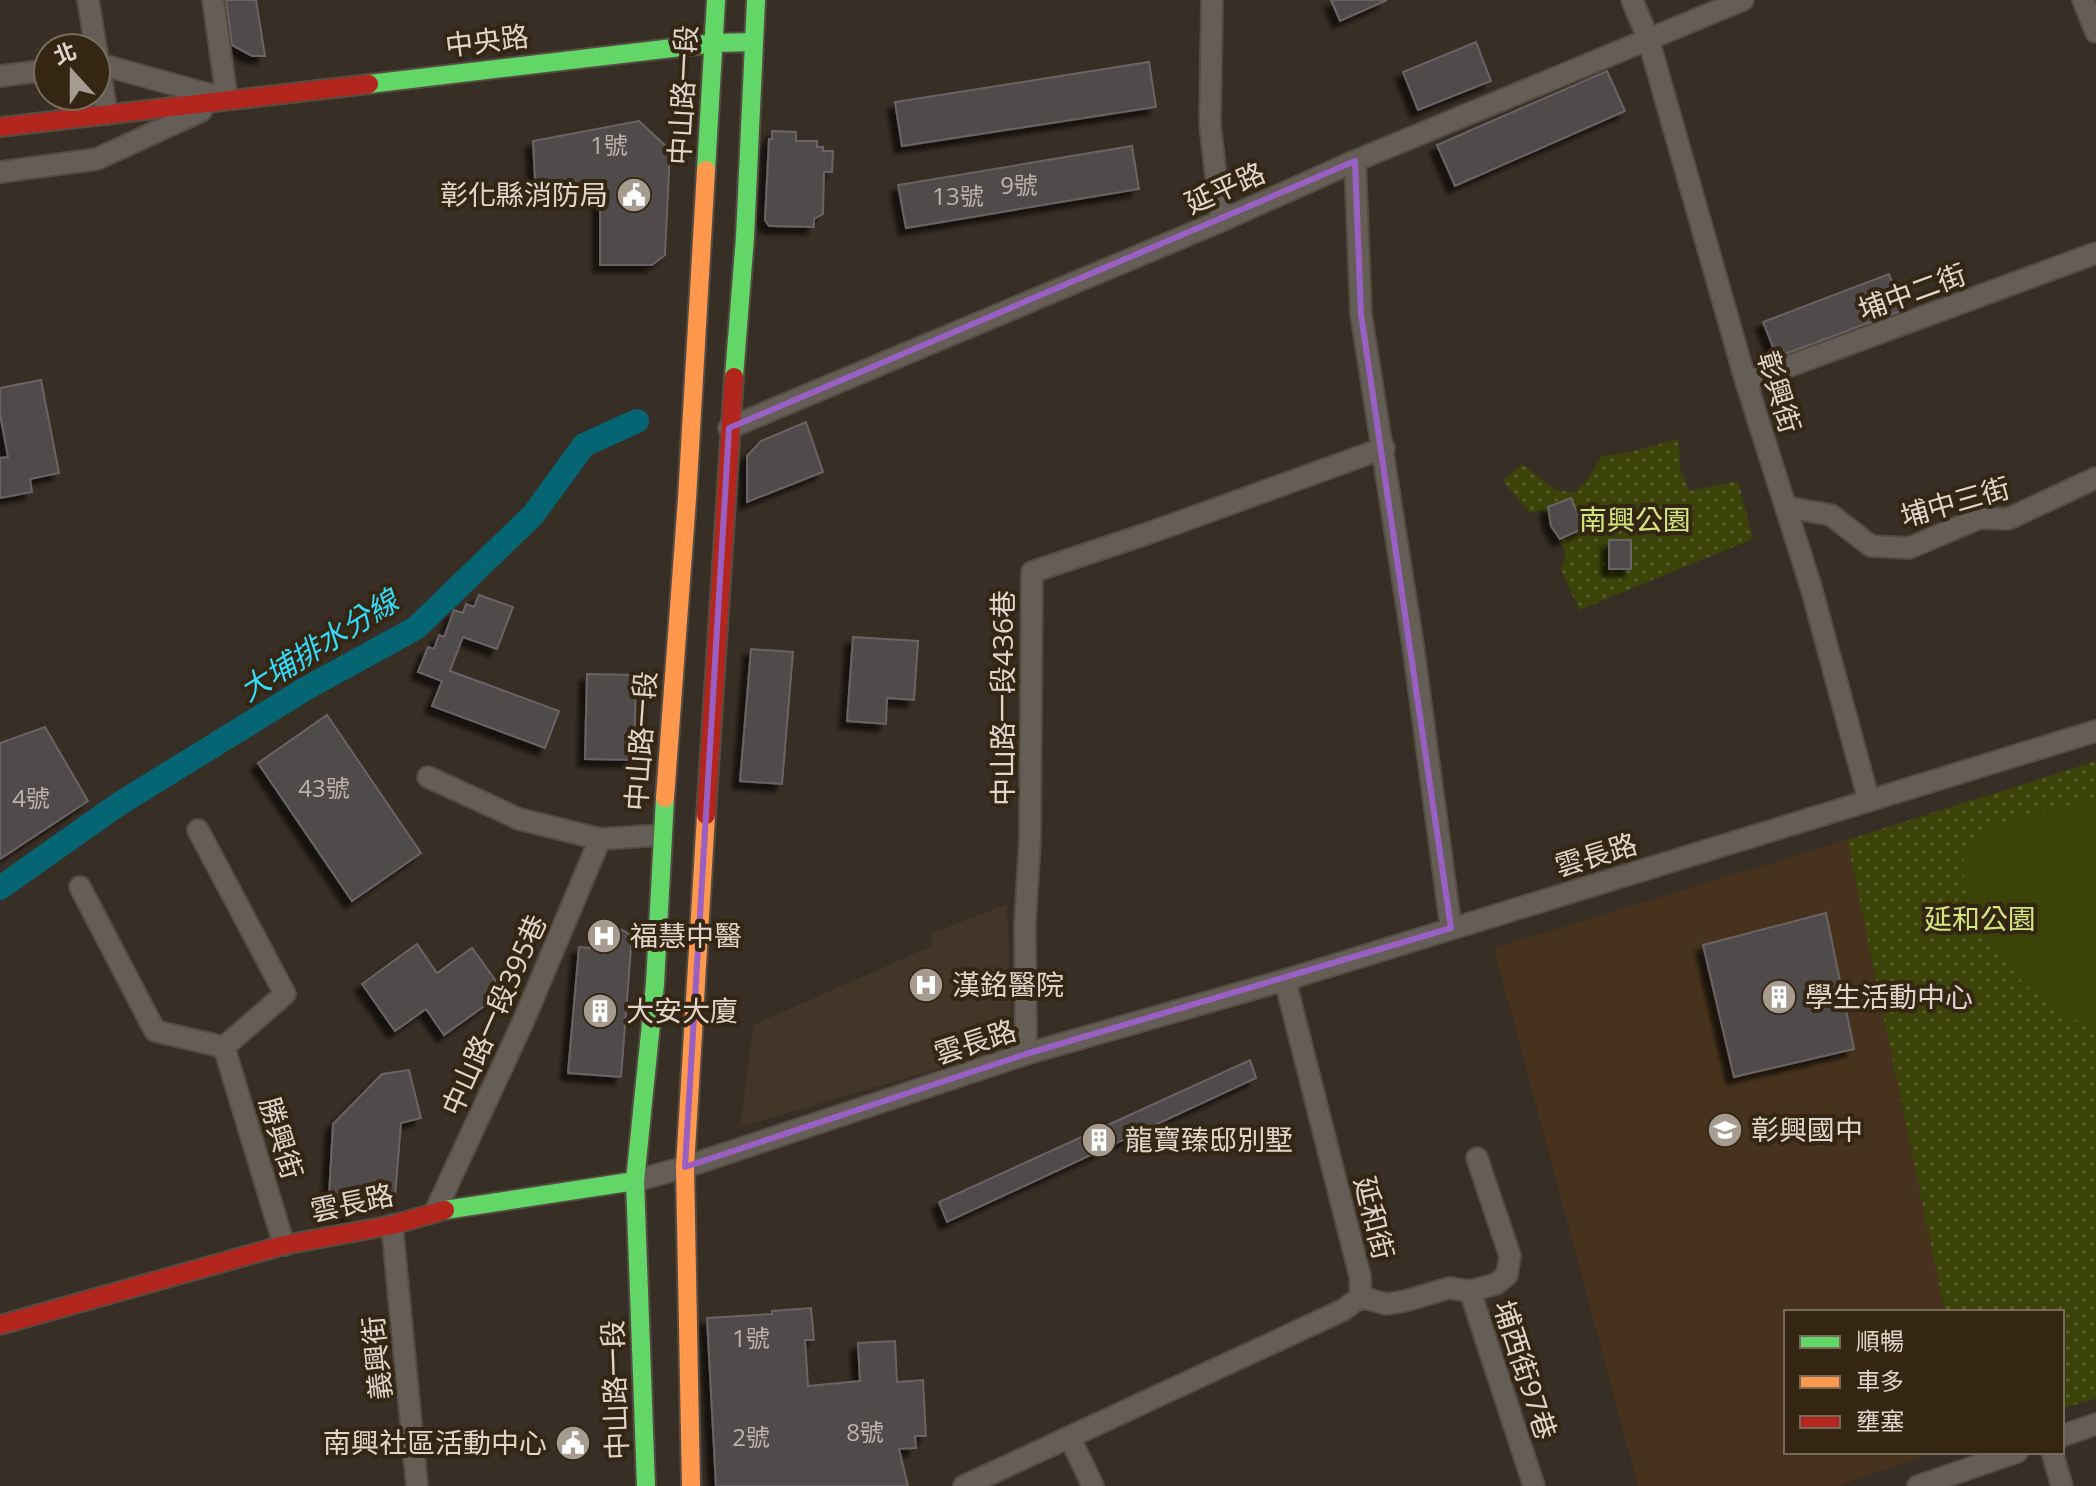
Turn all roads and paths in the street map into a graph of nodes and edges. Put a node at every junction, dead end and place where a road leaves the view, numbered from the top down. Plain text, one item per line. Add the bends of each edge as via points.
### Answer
1 (88, 0) edge
2 (213, 0) edge
3 (716, 0) edge
4 (756, 0) edge
5 (1212, 0) edge
6 (1632, 0) edge
7 (1743, 0) edge
8 (2083, 0) edge
9 (93, 32) edge
10 (2096, 32) edge
11 (1648, 38) junction
12 (754, 42) junction
13 (715, 43) junction
14 (112, 67) edge
15 (32, 72) edge
16 (0, 76) edge
17 (227, 99) junction
18 (107, 114) joint
19 (0, 127) edge
20 (1355, 161) junction
21 (0, 172) edge
22 (1221, 221) junction
23 (2096, 253) edge
24 (1746, 382) junction
25 (729, 428) junction
26 (1384, 448) junction
27 (2096, 478) edge
28 (1786, 507) junction
29 (2096, 731) edge
30 (428, 777) dead end
31 (1869, 801) junction
32 (198, 830) dead end
33 (662, 835) junction
34 (600, 839) junction
35 (80, 887) dead end
36 (1451, 928) junction
37 (1285, 980) junction
38 (224, 1047) junction
39 (1026, 1054) junction
40 (1477, 1158) dead end
41 (685, 1167) junction
42 (635, 1181) junction
43 (435, 1212) junction
44 (392, 1225) junction
45 (284, 1245) junction
46 (1470, 1291) junction
47 (1361, 1297) junction
48 (0, 1325) edge
49 (2096, 1424) edge
50 (2064, 1435) edge
51 (1070, 1438) junction
52 (2011, 1454) edge
53 (2053, 1454) edge
54 (417, 1486) edge
55 (646, 1486) edge
56 (691, 1486) edge
57 (964, 1486) edge
58 (1093, 1486) edge
59 (1534, 1486) edge
60 (1918, 1486) edge
61 (2062, 1486) edge

1 - 9 street
2 - 17 street
3 - 13 main road, 中山路一段
4 - 12 main road
5 - 22 street via 1210,124
6 - 11 street, 彰興街
7 - 11 street, 延平路
8 - 10 street
11 - 20 street, 延平路
11 - 24 street, 彰興街
12 - 13 main road, 中央路
12 - 25 main road
13 - 17 main road, 中央路
13 - 33 main road, 中山路一段
14 - 17 street, 中央路
15 - 16 street
17 - 18 main road, 中央路
17 - 21 street, 中央路 via 97,159
18 - 19 main road, 中央路
20 - 22 street, 延平路
20 - 26 street via 1361,314
22 - 25 street, 延平路
23 - 24 street, 埔中二街
24 - 28 street, 彰興街
25 - 41 main road
26 - 36 street
26 - 39 street, 中山路一段436巷 via 1032,572
27 - 28 street, 埔中三街 via 2008,519 1980,518 1909,548 1871,546 1831,515
28 - 31 street, 彰興街
29 - 31 street, 雲長路
30 - 34 street via 519,819
31 - 36 street, 雲長路
32 - 38 street via 285,994
33 - 34 street
33 - 42 main road, 中山路一段 via 655,984
34 - 43 street, 中山路一段395巷
35 - 38 street via 155,1031
36 - 37 street, 雲長路
37 - 39 street, 雲長路
37 - 47 street, 延和街
38 - 45 street, 勝興街
39 - 41 street, 雲長路
40 - 46 street, 埔西街97巷 via 1510,1256 1507,1275
41 - 42 street, 雲長路
41 - 56 main road
42 - 43 main road, 雲長路
42 - 55 main road, 中山路一段
43 - 44 main road, 雲長路
44 - 45 main road, 雲長路
44 - 54 street, 義興街
45 - 48 main road, 雲長路
46 - 47 street via 1449,1288 1386,1304
46 - 59 street, 埔西街97巷
47 - 51 street, 延和街
49 - 50 street
51 - 57 street, 延和街
51 - 58 street
52 - 60 street
53 - 61 street

